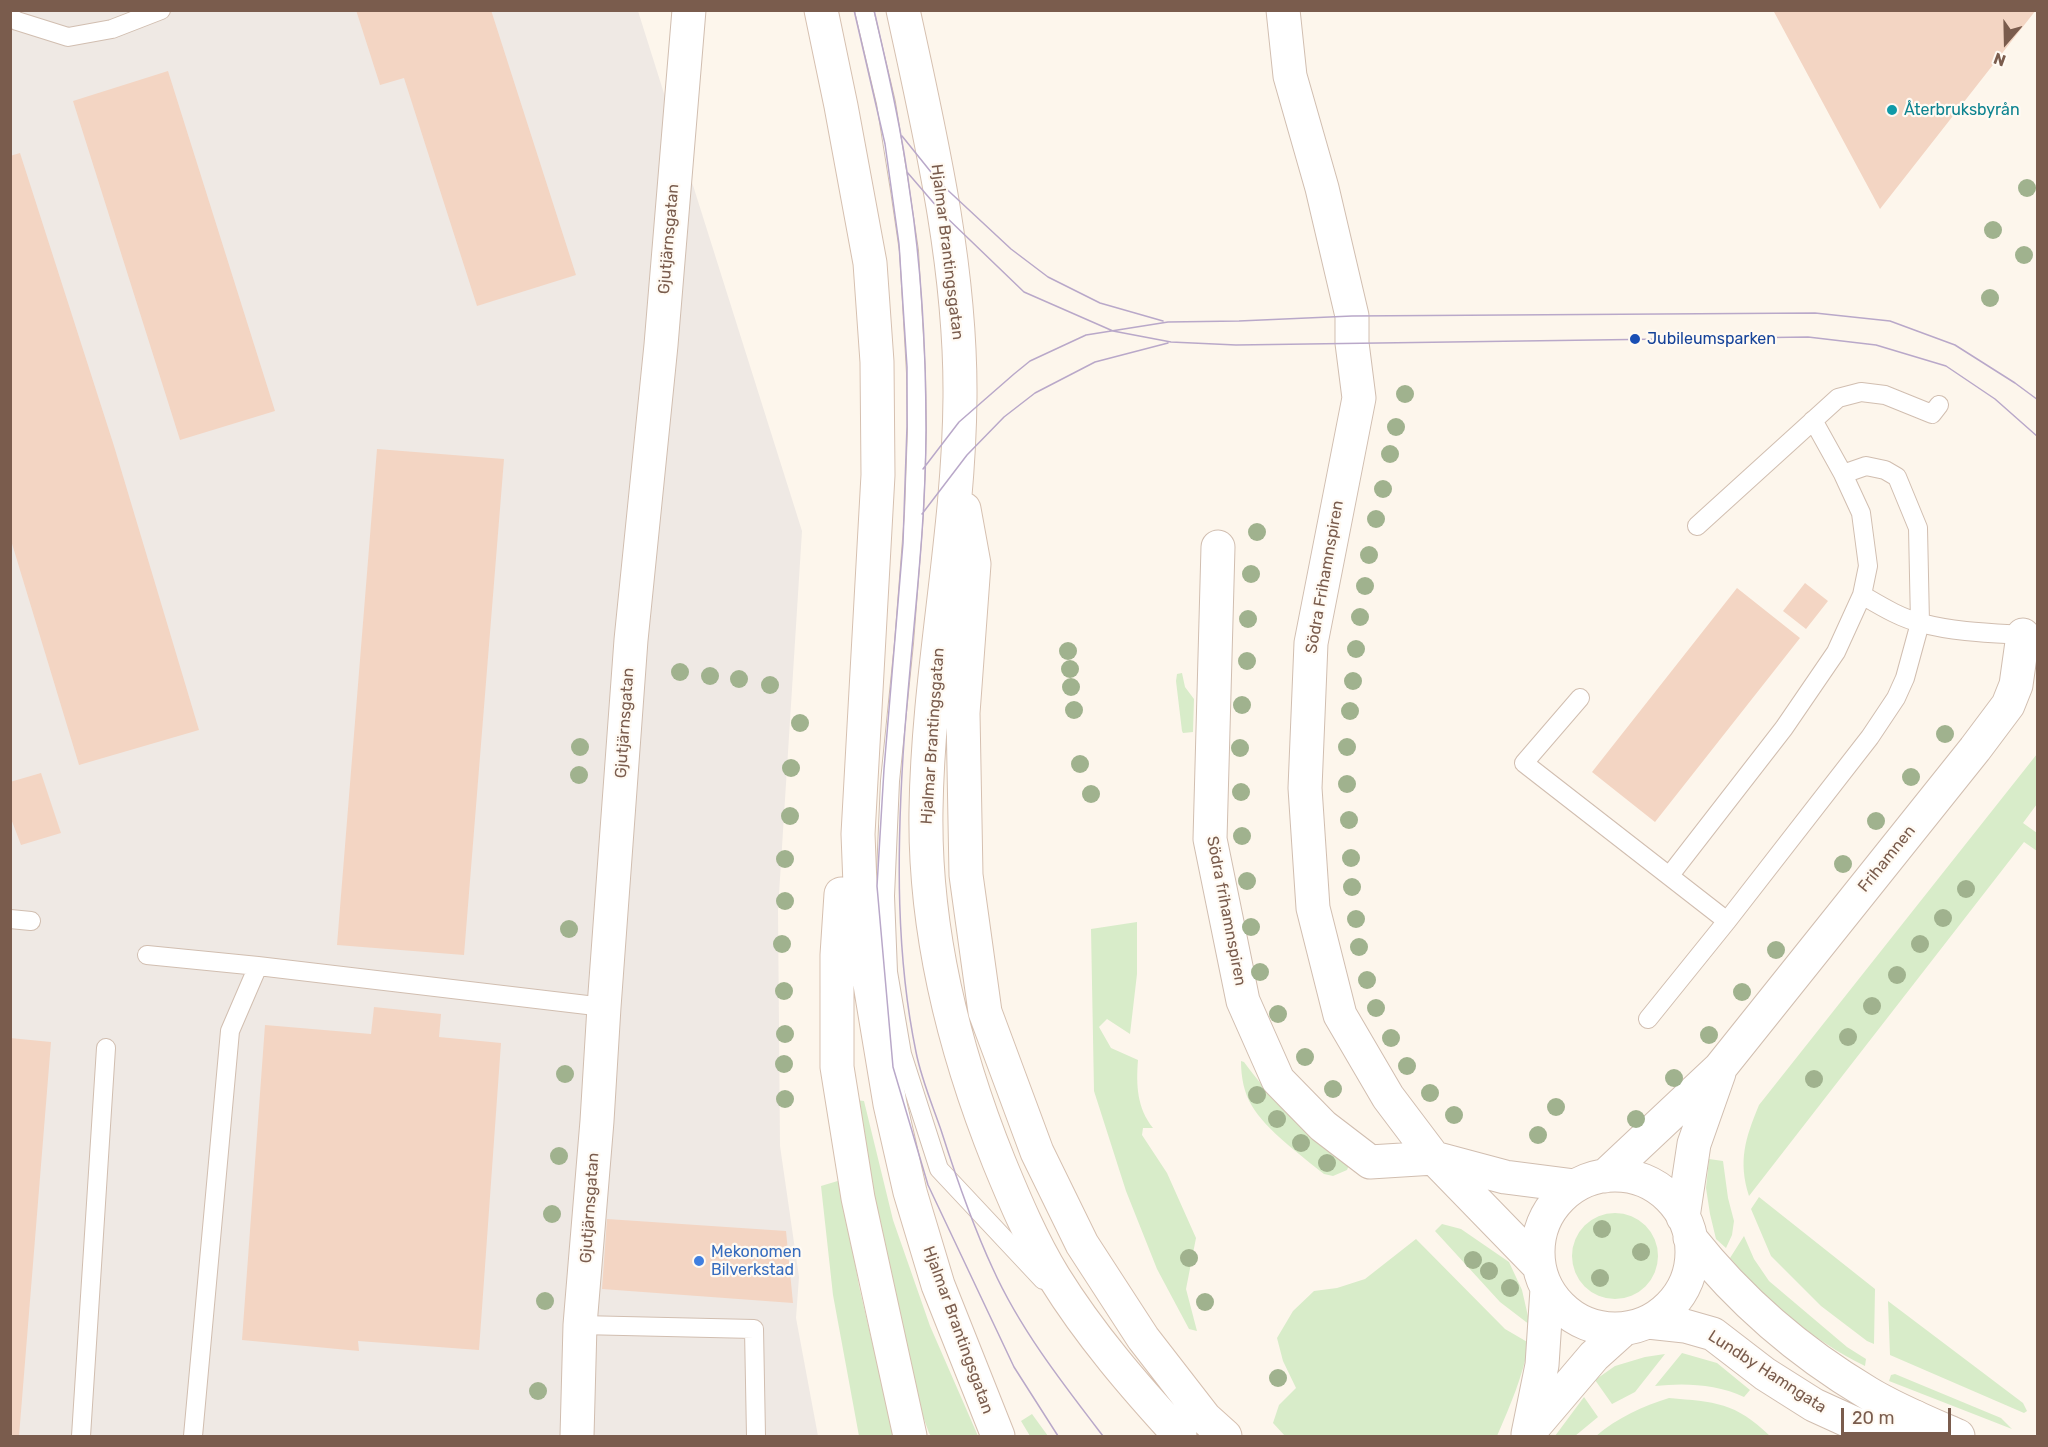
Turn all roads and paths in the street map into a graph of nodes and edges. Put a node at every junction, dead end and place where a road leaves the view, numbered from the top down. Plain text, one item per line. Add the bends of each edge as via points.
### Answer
1 (161, 10) edge
2 (689, 10) edge
3 (821, 10) edge
4 (864, 10) edge
5 (903, 10) edge
6 (1283, 10) edge
7 (10, 17) edge
8 (1939, 405) dead end
9 (1813, 420) junction
10 (957, 473) junction
11 (1843, 474) junction
12 (1697, 526) dead end
13 (1218, 547) dead end
14 (1862, 595) junction
15 (1920, 623) junction
16 (2023, 635) joint
17 (1580, 698) dead end
18 (890, 781) junction
19 (858, 834) junction
20 (1670, 875) junction
21 (10, 919) edge
22 (31, 921) dead end
23 (1727, 921) junction
24 (147, 955) dead end
25 (258, 966) junction
26 (604, 1007) junction
27 (1648, 1019) dead end
28 (105, 1048) dead end
29 (1720, 1068) junction
30 (1434, 1158) junction
31 (1605, 1176) junction
32 (1575, 1186) junction
33 (1687, 1228) junction
34 (1543, 1277) junction
35 (580, 1325) junction
36 (1636, 1325) junction
37 (1093, 1334) junction
38 (1814, 1405) junction
39 (1909, 1430) edge
40 (1527, 1435) edge
41 (81, 1437) edge
42 (193, 1437) edge
43 (577, 1437) edge
44 (756, 1437) edge
45 (910, 1437) edge
46 (998, 1437) edge
47 (1180, 1437) edge
48 (1225, 1437) edge
49 (1825, 1437) edge
50 (1882, 1437) edge
51 (1958, 1437) edge

1 - 7 lane via 112,29 68,37
2 - 26 street, Gjutjärnsgatan via 631,640
3 - 19 street, Hjalmar Brantingsgatan via 870,263 877,362 878,475
4 - 18 lane via 886,103 909,251 916,373 914,514
5 - 10 street, Hjalmar Brantingsgatan via 934,154 958,322
6 - 30 street, Södra Frihamnspiren via 1290,76 1352,316 1359,398 1311,643 1305,788 1313,908 1340,1015 1389,1097
8 - 9 lane via 1932,414 1885,395 1861,392 1838,398
9 - 11 lane
9 - 12 lane
10 - 37 street, Hjalmar Brantingsgatan via 926,811 929,891 937,955 948,1011 978,1110 1020,1213 1053,1275
10 - 48 street via 974,564 963,713 966,875 985,1012 1037,1152 1082,1244 1143,1338 1205,1418
11 - 14 lane via 1861,513 1868,566
11 - 15 lane via 1866,466 1897,477 1918,528
13 - 30 street, Södra frihamnspiren via 1210,839 1243,1001 1278,1080 1323,1126 1370,1162
14 - 15 lane
14 - 20 lane via 1836,652 1784,728
15 - 16 lane
15 - 23 lane via 1896,698
16 - 29 street, Frihamnen via 2016,685 2008,705
17 - 20 lane via 1524,763
18 - 19 lane
18 - 37 lane via 885,896 888,972 902,1054 939,1169
19 - 45 street via 841,893 837,1067 858,1198
19 - 46 street, Hjalmar Brantingsgatan via 861,936 890,1104 910,1192 938,1285
20 - 23 lane
21 - 22 lane
23 - 27 lane
24 - 25 lane
25 - 26 lane
25 - 42 lane via 230,1031
26 - 35 street, Gjutjärnsgatan
28 - 41 lane
29 - 31 street, Frihamnen
29 - 33 street, Frihamnen via 1694,1144
30 - 32 street, Södra frihamnspiren via 1505,1177
30 - 34 street
31 - 32 street
31 - 33 street via 1629,1177 1651,1184 1670,1198
32 - 34 street via 1557,1201 1544,1221 1538,1243
33 - 36 street via 1691,1268 1684,1287 1665,1311
33 - 39 street via 1716,1271 1756,1311 1816,1360 1869,1394
34 - 36 street via 1561,1307 1579,1321 1601,1328
34 - 40 street via 1542,1365
35 - 43 street, Gjutjärnsgatan
35 - 44 lane via 754,1329
36 - 38 street, Lundby Hamngata via 1685,1326 1713,1334
36 - 40 street via 1594,1356
37 - 47 street, Hjalmar Brantingsgatan
38 - 49 street
38 - 50 street, Lundby Hamngata
39 - 51 street

